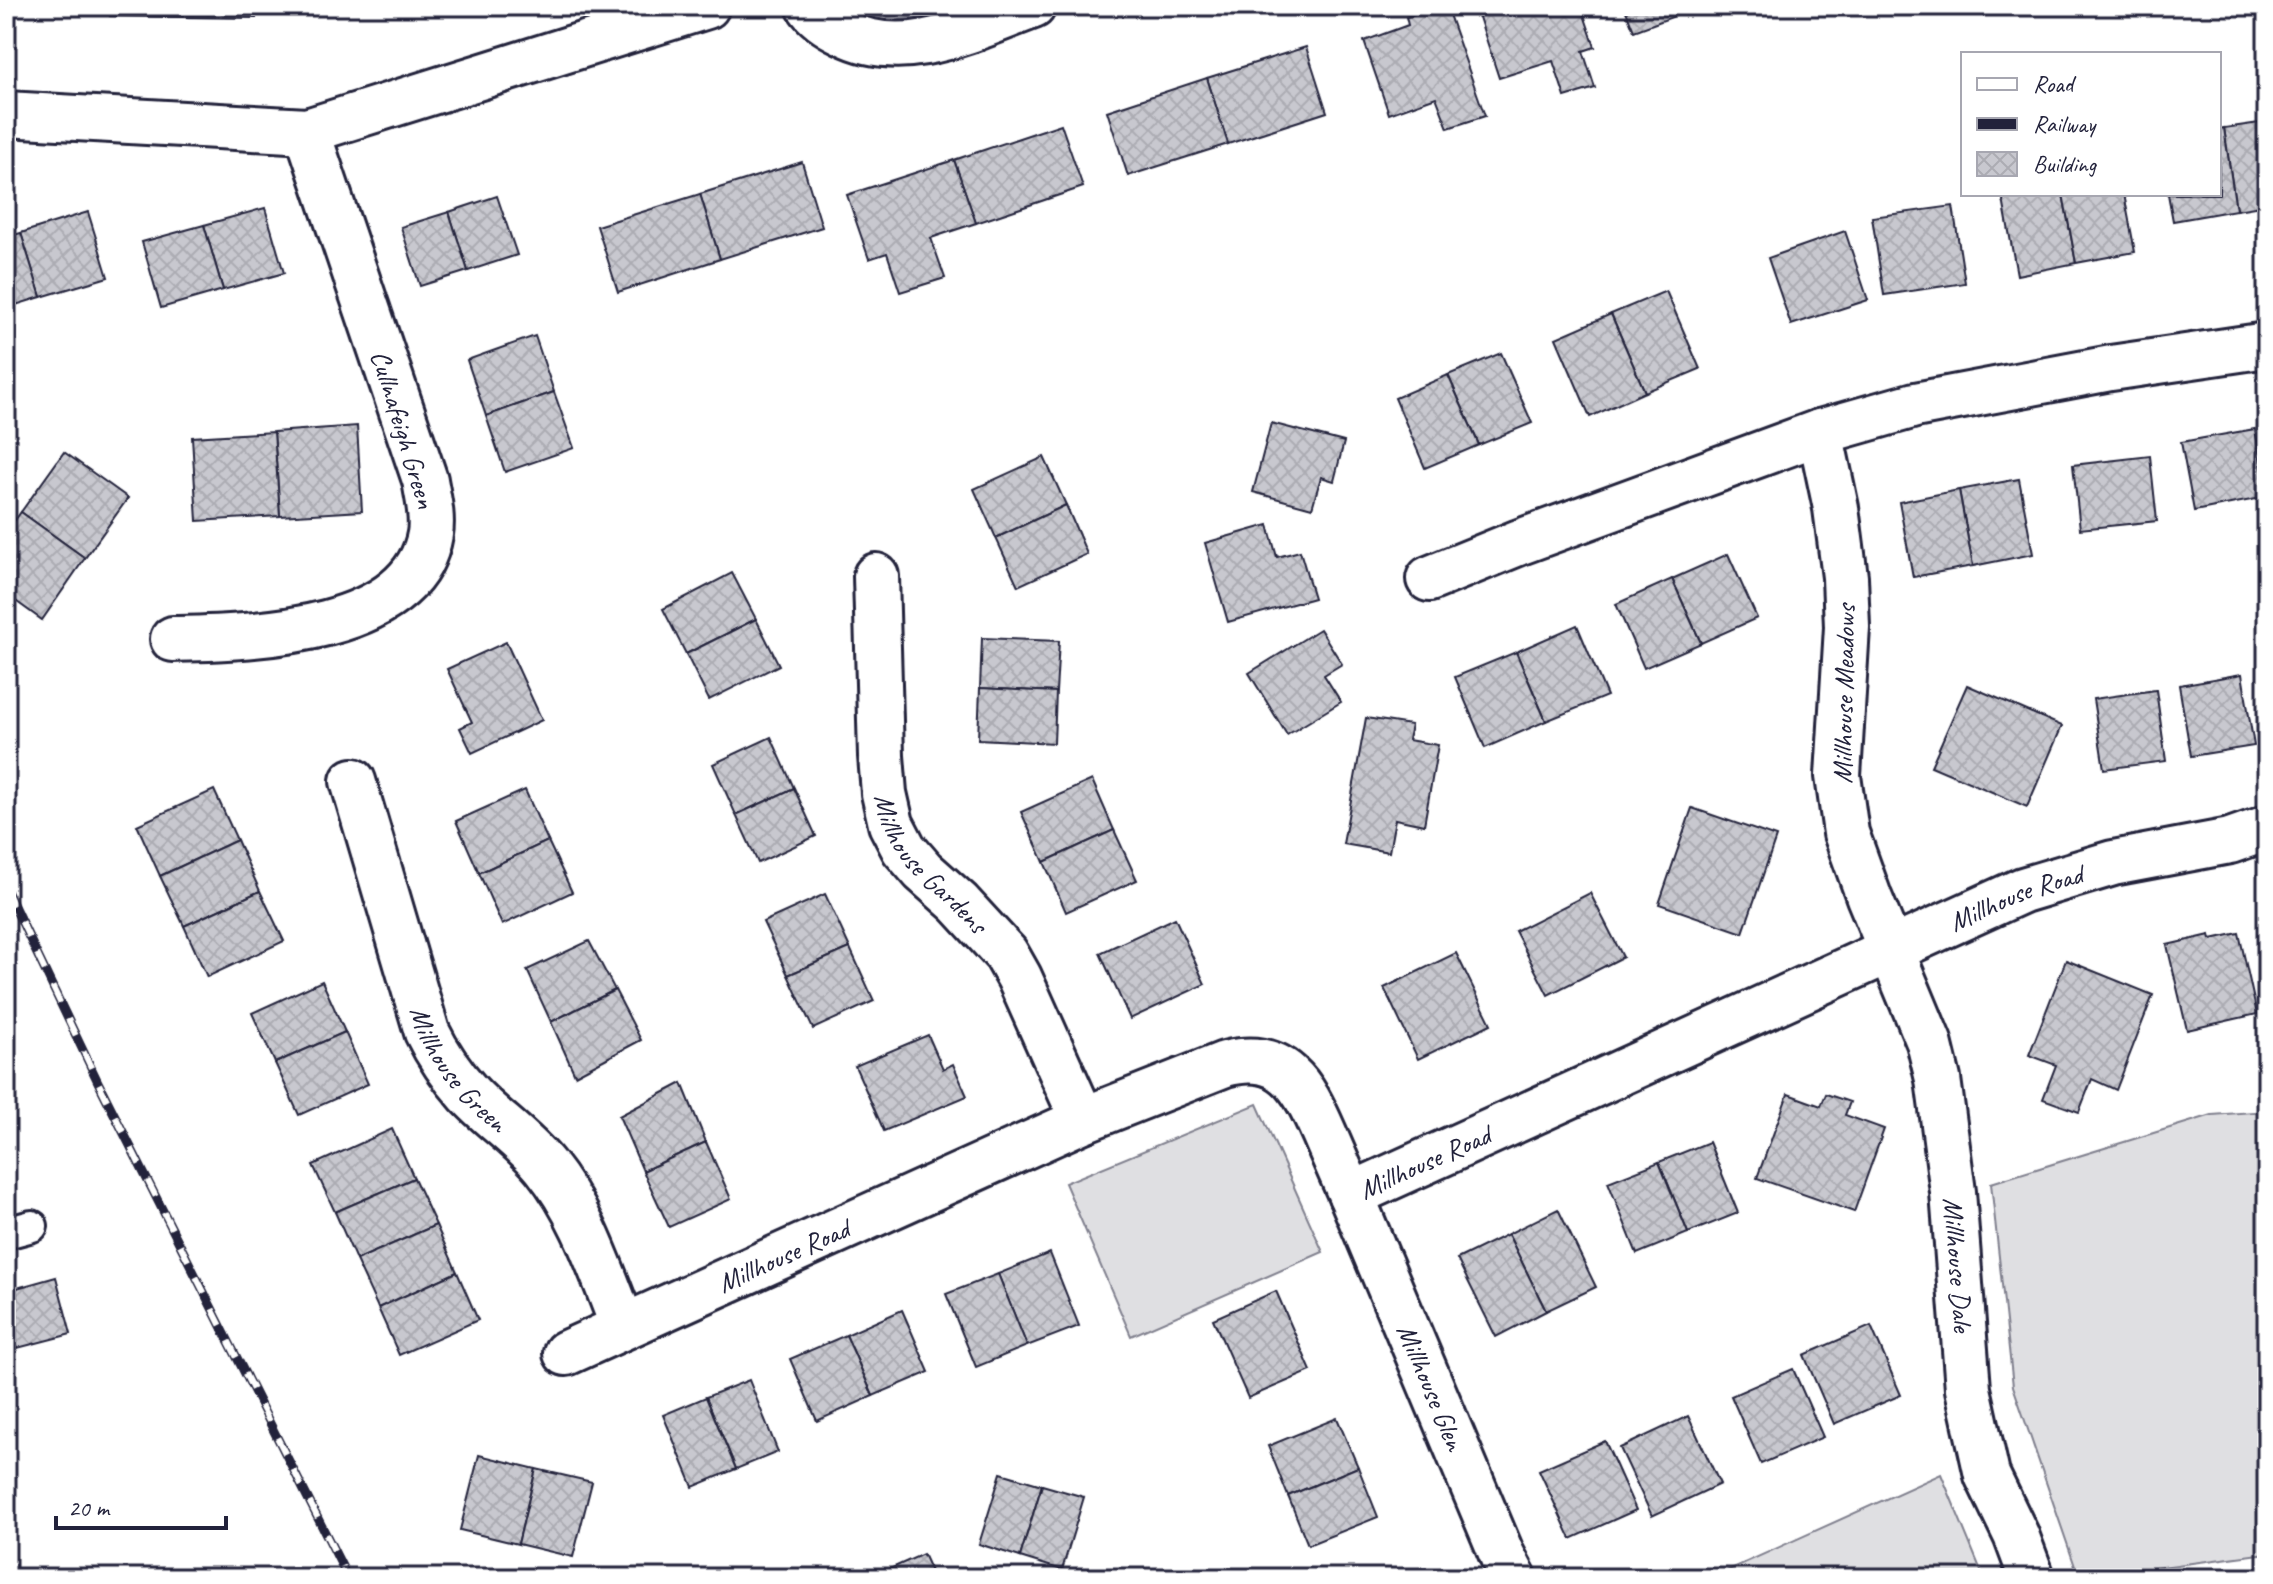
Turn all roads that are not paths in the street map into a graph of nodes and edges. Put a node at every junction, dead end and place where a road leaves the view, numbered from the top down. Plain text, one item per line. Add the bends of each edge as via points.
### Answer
1 (707, 6) edge
2 (809, 6) edge
3 (1033, 6) edge
4 (6, 114) edge
5 (307, 131) junction
6 (2267, 345) edge
7 (1820, 432) junction
8 (876, 576) dead end
9 (1429, 579) dead end
10 (173, 639) dead end
11 (353, 781) dead end
12 (2267, 828) edge
13 (1891, 950) junction
14 (1083, 1120) junction
15 (1351, 1195) junction
16 (623, 1326) junction
17 (566, 1353) dead end
18 (1514, 1578) edge
19 (2032, 1578) edge

1 - 5 street
2 - 3 street via 830,26 858,40 905,46
4 - 5 street
5 - 10 street, Cullnafeigh Green via 425,480 430,536 413,573 396,591 354,613 285,633
6 - 7 street via 1915,405
7 - 9 street
7 - 13 street, Millhouse Meadows via 1845,577 1838,776 1846,833
8 - 14 street, Millhouse Gardens via 881,756 891,824 923,871 1006,954
11 - 16 street, Millhouse Green via 431,1042 469,1095 543,1163 564,1191
12 - 13 street, Millhouse Road via 2230,841 2113,863 2023,890
13 - 15 street, Millhouse Road
13 - 19 street, Millhouse Dale via 1929,1042 1938,1079 1975,1425 1987,1475
14 - 15 street, Millhouse Road via 1225,1064 1259,1060 1287,1072 1300,1085
14 - 16 street, Millhouse Road
15 - 18 street, Millhouse Glen
16 - 17 street, Millhouse Road

